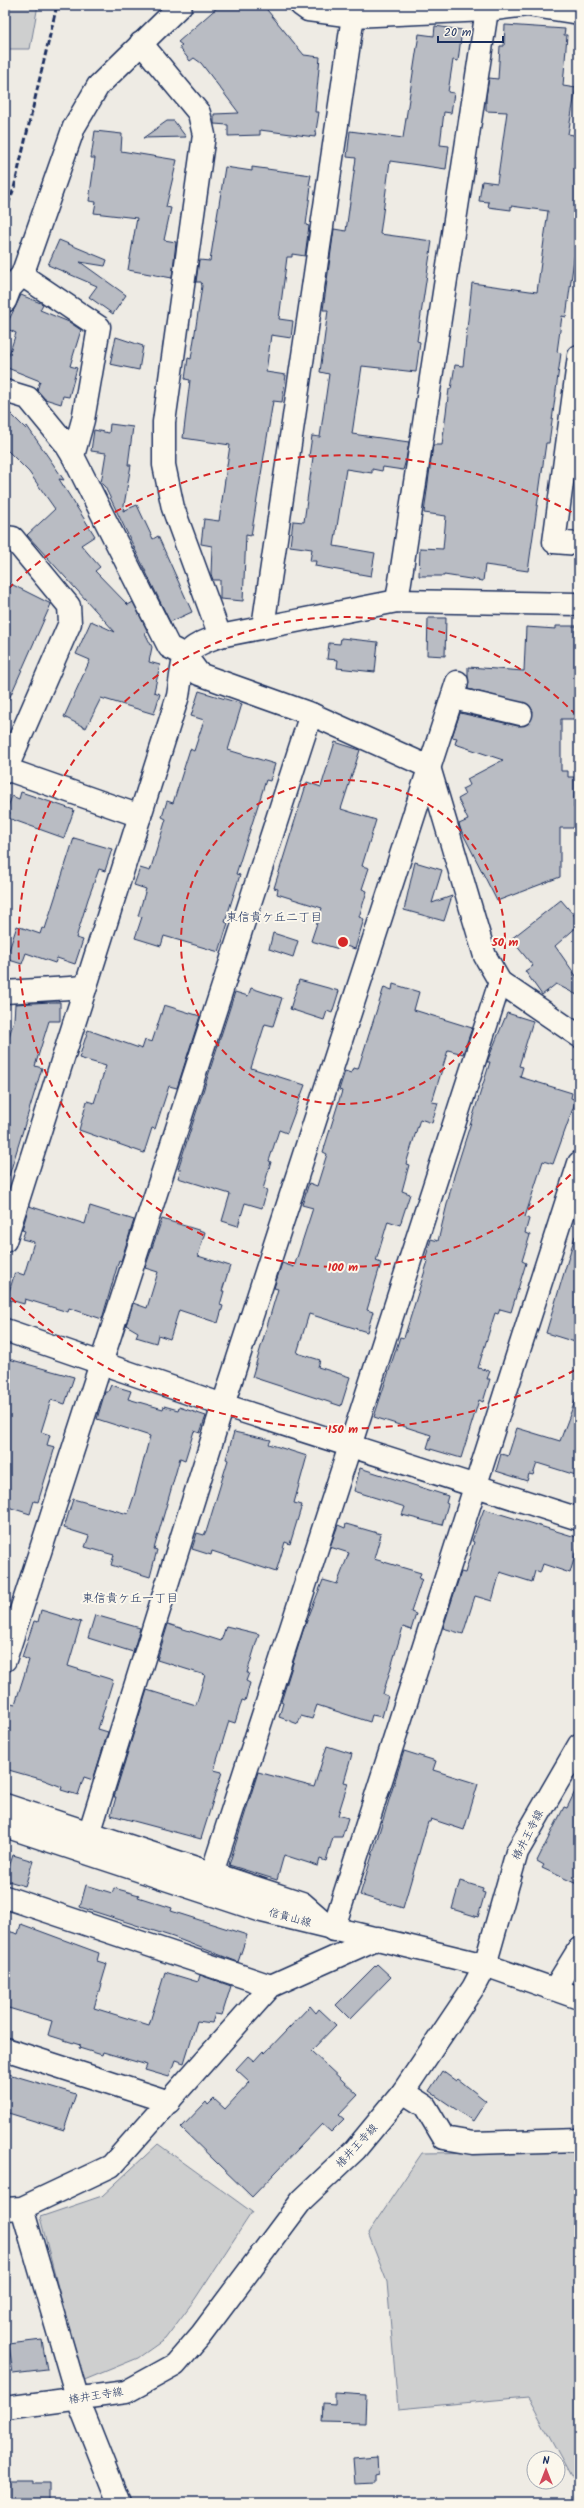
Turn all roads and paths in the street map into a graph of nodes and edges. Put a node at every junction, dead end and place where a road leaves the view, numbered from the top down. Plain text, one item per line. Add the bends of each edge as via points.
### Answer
1 (181, 5) edge
2 (301, 5) edge
3 (487, 10) junction
4 (579, 13) edge
5 (352, 16) junction
6 (141, 43) junction
7 (22, 275) junction
8 (5, 301) edge
9 (579, 356) edge
10 (5, 392) edge
11 (73, 456) junction
12 (5, 537) edge
13 (579, 544) edge
14 (397, 601) junction
15 (579, 604) edge
16 (263, 627) junction
17 (220, 636) junction
18 (185, 654) junction
19 (311, 714) junction
20 (521, 714) dead end
21 (429, 767) junction
22 (6, 771) edge
23 (140, 816) junction
24 (500, 982) junction
25 (86, 987) junction
26 (5, 992) edge
27 (579, 1036) edge
28 (579, 1163) edge
29 (5, 1241) edge
30 (5, 1330) edge
31 (100, 1363) junction
32 (223, 1405) junction
33 (350, 1445) junction
34 (475, 1485) junction
35 (579, 1519) edge
36 (5, 1660) edge
37 (579, 1745) edge
38 (5, 1805) edge
39 (5, 1826) edge
40 (89, 1834) junction
41 (212, 1874) junction
42 (5, 1897) edge
43 (333, 1930) junction
44 (378, 1938) junction
45 (579, 1949) edge
46 (485, 1965) junction
47 (272, 1986) junction
48 (555, 1988) junction
49 (579, 1998) edge
50 (5, 2048) edge
51 (403, 2092) junction
52 (169, 2102) junction
53 (579, 2140) edge
54 (13, 2208) edge
55 (78, 2400) junction
56 (5, 2408) edge
57 (119, 2503) edge

1 - 6 street
2 - 5 street via 308,10
3 - 4 street via 527,5
3 - 5 street
3 - 14 street
5 - 16 street
6 - 7 street via 98,86 74,127
6 - 17 street via 199,113 204,135 164,422 164,465 173,508
7 - 8 street via 10,288
7 - 11 street via 99,327 83,420
9 - 13 street via 554,542
10 - 11 street via 28,398
11 - 18 street via 169,647
12 - 22 street via 13,538 69,606 70,623
14 - 15 street
14 - 16 street
16 - 17 street
17 - 18 street via 196,644
18 - 19 street via 199,674
18 - 23 street via 178,696
19 - 21 street
19 - 31 street
20 - 21 street via 455,690
21 - 24 street via 485,956
21 - 32 street
22 - 23 street
23 - 25 street
24 - 27 street
24 - 33 street
25 - 26 street
25 - 29 street
28 - 34 street
30 - 31 street
31 - 32 street
31 - 36 street
32 - 33 street
32 - 40 street
33 - 34 street
33 - 41 street
34 - 35 street
34 - 43 street
37 - 46 street, 椿井王寺線 via 517,1852
38 - 40 street
39 - 43 street, 信貴山線 via 262,1911
40 - 41 street
41 - 43 street via 302,1903
42 - 47 street
43 - 44 street, 信貴山線
44 - 46 street, 信貴山線
44 - 47 street
45 - 48 street
46 - 48 street, 信貴山線
46 - 51 street, 椿井王寺線 via 473,1988
47 - 52 street
48 - 49 street, 信貴山線
50 - 52 street
51 - 53 street via 425,2106 444,2138 473,2143
51 - 55 street, 椿井王寺線 via 355,2150 302,2200 201,2335 175,2365 126,2392
52 - 54 street via 111,2166
54 - 55 street
55 - 56 street, 椿井王寺線
55 - 57 street

